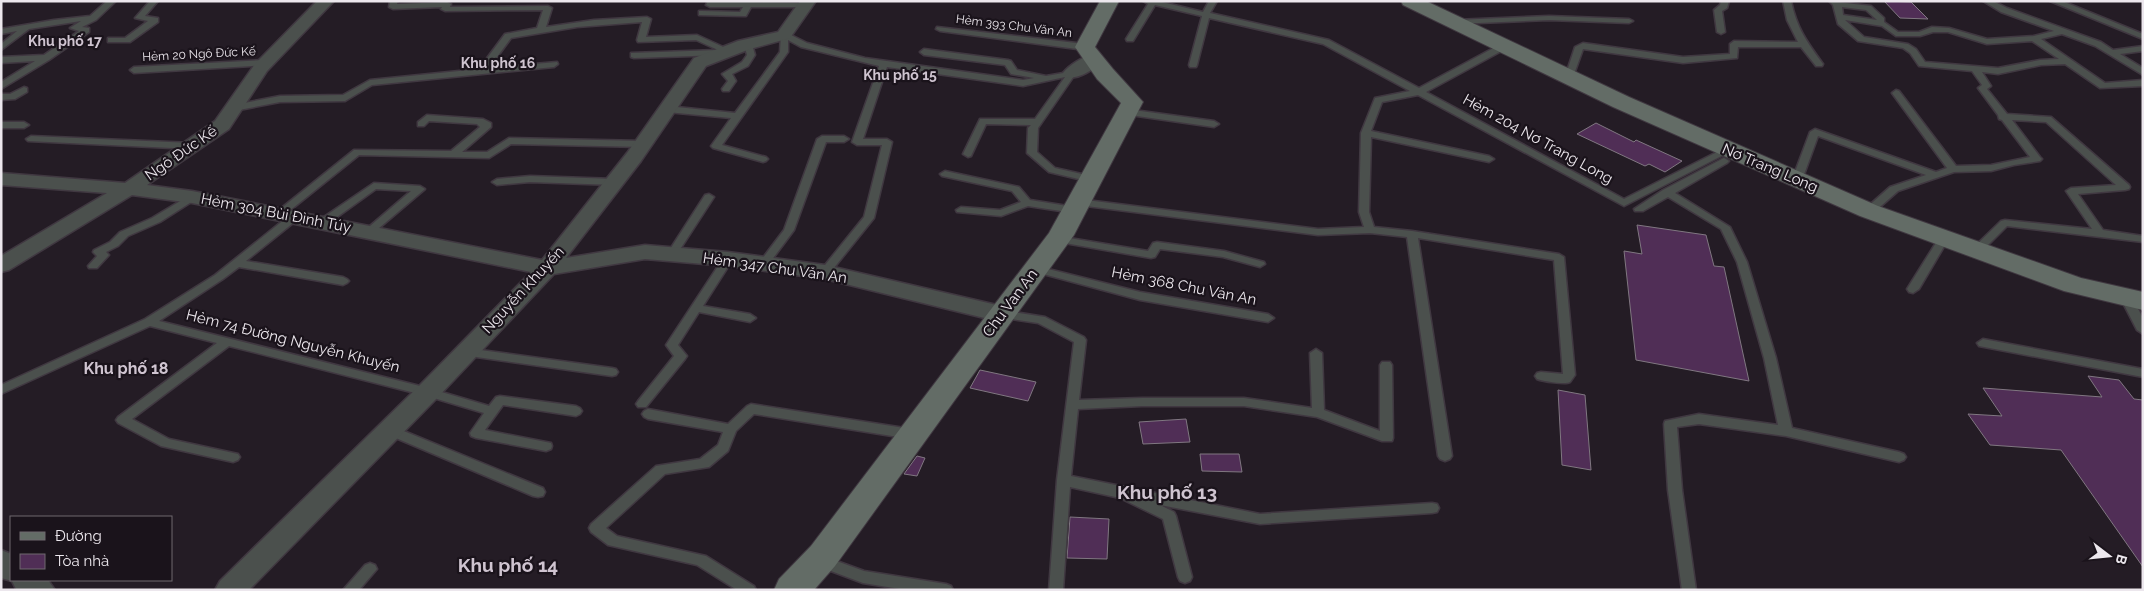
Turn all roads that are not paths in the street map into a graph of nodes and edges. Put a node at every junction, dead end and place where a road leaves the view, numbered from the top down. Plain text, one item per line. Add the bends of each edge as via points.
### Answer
1 (112, 1) edge
2 (154, 1) edge
3 (326, 1) edge
4 (394, 1) edge
5 (712, 1) edge
6 (1110, 1) edge
7 (1213, 1) edge
8 (1410, 1) edge
9 (1725, 1) edge
10 (1787, 1) edge
11 (1987, 1) edge
12 (2054, 1) edge
13 (1150, 2) edge
14 (1835, 2) edge
15 (807, 3) edge
16 (748, 5) junction
17 (702, 13) dead end
18 (1206, 14) junction
19 (1840, 17) junction
20 (93, 18) junction
21 (1881, 20) dead end
22 (1629, 21) dead end
23 (1453, 22) junction
24 (26, 28) junction
25 (940, 29) dead end
26 (541, 30) junction
27 (2063, 31) junction
28 (1, 32) edge
29 (1721, 32) dead end
30 (1896, 34) junction
31 (784, 35) junction
32 (2143, 36) edge
33 (2034, 38) junction
34 (1130, 39) dead end
35 (111, 40) dead end
36 (1802, 45) junction
37 (1504, 46) junction
38 (1905, 46) junction
39 (1, 48) edge
40 (738, 48) junction
41 (2143, 48) edge
42 (924, 52) dead end
43 (2112, 53) junction
44 (634, 55) dead end
45 (46, 58) junction
46 (1084, 60) junction
47 (2066, 61) junction
48 (3, 62) edge
49 (266, 63) junction
50 (554, 64) dead end
51 (884, 64) junction
52 (1819, 64) dead end
53 (1193, 65) dead end
54 (1975, 69) junction
55 (134, 70) dead end
56 (482, 70) junction
57 (2143, 72) edge
58 (1569, 77) junction
59 (1048, 78) junction
60 (2143, 83) edge
61 (1, 86) edge
62 (726, 89) dead end
63 (24, 90) dead end
64 (1419, 92) junction
65 (1896, 93) dead end
66 (1, 97) edge
67 (234, 108) junction
68 (667, 109) junction
69 (1126, 112) junction
70 (738, 116) junction
71 (2002, 117) junction
72 (1038, 122) junction
73 (421, 124) dead end
74 (1214, 124) dead end
75 (1, 125) edge
76 (24, 125) dead end
77 (1366, 133) junction
78 (31, 139) dead end
79 (844, 139) dead end
80 (643, 144) junction
81 (194, 146) junction
82 (1732, 152) junction
83 (968, 154) dead end
84 (452, 155) junction
85 (763, 159) dead end
86 (1489, 159) dead end
87 (1953, 169) junction
88 (945, 174) dead end
89 (1936, 175) junction
90 (1, 179) edge
91 (1797, 180) junction
92 (497, 182) dead end
93 (615, 182) junction
94 (129, 189) junction
95 (1667, 192) junction
96 (192, 197) junction
97 (709, 197) dead end
98 (1081, 197) junction
99 (1027, 203) junction
100 (1639, 209) dead end
101 (961, 210) dead end
102 (1869, 211) junction
103 (286, 216) junction
104 (322, 223) junction
105 (1370, 230) junction
106 (368, 232) junction
107 (2100, 233) junction
108 (1412, 234) junction
109 (1944, 238) junction
110 (1058, 239) junction
111 (2143, 239) edge
112 (1977, 250) junction
113 (672, 254) junction
114 (728, 258) junction
115 (237, 263) junction
116 (764, 264) junction
117 (1260, 264) dead end
118 (1, 265) edge
119 (93, 266) dead end
120 (547, 268) junction
121 (1036, 269) junction
122 (825, 272) junction
123 (343, 281) dead end
124 (1913, 289) dead end
125 (2134, 300) edge
126 (696, 308) junction
127 (1001, 314) junction
128 (750, 318) dead end
129 (1268, 318) dead end
130 (150, 322) junction
131 (2143, 330) edge
132 (226, 342) junction
133 (1983, 343) dead end
134 (466, 352) junction
135 (1316, 353) dead end
136 (1386, 365) dead end
137 (612, 372) dead end
138 (2143, 373) edge
139 (1541, 376) dead end
140 (1, 390) edge
141 (428, 392) junction
142 (1073, 405) junction
143 (492, 411) junction
144 (576, 411) dead end
145 (1318, 413) junction
146 (731, 429) junction
147 (388, 430) junction
148 (1786, 431) junction
149 (913, 435) junction
150 (546, 446) dead end
151 (1445, 456) dead end
152 (233, 457) dead end
153 (1899, 457) dead end
154 (1064, 480) junction
155 (538, 492) dead end
156 (1124, 493) junction
157 (1432, 508) dead end
158 (819, 561) junction
159 (370, 569) dead end
160 (1184, 577) dead end
161 (27, 581) edge
162 (40, 590) edge
163 (230, 590) edge
164 (350, 590) edge
165 (749, 590) edge
166 (792, 590) edge
167 (946, 590) edge
168 (1056, 590) edge
169 (1689, 590) edge

1 - 20 lane
2 - 35 lane via 140,18 155,20 127,40
3 - 49 street, Ngô Đức Kế
4 - 26 lane via 393,7 446,4 445,9 548,8
5 - 16 lane via 710,5
6 - 46 street
7 - 18 lane
8 - 23 street, Nơ Trang Long
9 - 29 lane via 1718,10
10 - 36 lane via 1790,22
11 - 27 lane
12 - 32 lane
13 - 18 lane
13 - 34 lane
14 - 19 lane
14 - 21 lane via 1868,8
15 - 16 lane
15 - 31 street
16 - 17 lane via 744,14
18 - 53 lane
18 - 64 lane via 1326,42
19 - 30 lane via 1884,24
19 - 38 lane via 1841,22 1861,39
20 - 24 lane
20 - 45 lane via 74,28 86,30
22 - 23 lane via 1549,18
23 - 37 street, Nơ Trang Long
24 - 28 lane
24 - 39 lane
25 - 46 lane, Hẻm 393 Chu Văn An
26 - 40 lane via 568,24 647,19 641,40 697,38
26 - 56 lane via 508,36
27 - 33 lane
27 - 43 lane
30 - 33 lane via 1920,34 1932,29 1949,30 1987,42
30 - 38 lane
31 - 40 street, Nguyễn Khuyến
31 - 51 lane via 837,55
31 - 70 lane via 784,52
33 - 47 lane
36 - 52 lane
36 - 58 lane via 1734,44 1734,56 1683,60 1583,46 1579,47
37 - 58 street, Nơ Trang Long
37 - 64 lane, Hẻm 204 Nơ Trang Long
38 - 54 lane via 1922,64
40 - 44 lane
40 - 62 lane via 750,55 745,64 726,74 732,81
40 - 68 street, Nguyễn Khuyến via 700,62
41 - 43 lane
42 - 59 lane via 1008,63 1014,72
43 - 57 lane
45 - 48 lane
45 - 61 lane
46 - 59 lane
46 - 69 street via 1105,74 1132,102
46 - 72 lane
47 - 54 lane via 1998,71
47 - 60 lane via 2103,86
49 - 55 lane, Hẻm 20 Ngô Đức Kế
49 - 67 street, Ngô Đức Kế
50 - 56 lane
51 - 59 lane via 1023,84
51 - 122 lane via 857,142 888,142 869,218
54 - 71 lane via 1987,86 1982,88
56 - 67 lane via 370,83 344,98 280,99
58 - 82 street, Nơ Trang Long
63 - 66 lane via 12,97
64 - 77 lane via 1378,100
64 - 82 lane, Hẻm 204 Nơ Trang Long via 1624,204
65 - 87 lane
67 - 81 street, Ngô Đức Kế via 222,125
68 - 70 lane
68 - 80 street, Nguyễn Khuyến
69 - 74 lane
69 - 98 street, Chu Van An
70 - 85 lane via 716,146
71 - 87 lane via 2037,159 1991,168
71 - 107 lane via 2048,119 2125,187 2071,191
72 - 83 lane via 983,121
72 - 98 lane via 1034,128 1032,153
73 - 84 lane via 427,118 488,125
75 - 76 lane
77 - 86 lane
77 - 105 lane via 1364,212
78 - 81 lane
79 - 116 lane via 822,139 789,230
80 - 84 lane via 509,141 489,155
80 - 93 street, Nguyễn Khuyến
81 - 94 street, Ngô Đức Kế
82 - 91 street, Nơ Trang Long
82 - 95 lane
84 - 103 lane via 357,152
87 - 89 lane
88 - 99 lane via 1015,189
89 - 91 lane via 1815,132
89 - 102 lane via 1894,189
90 - 94 street, Hẻm 304 Bùi Đình Túy
91 - 102 street, Nơ Trang Long
92 - 93 lane via 530,179
93 - 120 street, Nguyễn Khuyến
94 - 96 street, Hẻm 304 Bùi Đình Túy
94 - 118 street, Ngô Đức Kế
95 - 100 lane
95 - 148 lane via 1725,227 1742,262 1770,358
96 - 103 street, Hẻm 304 Bùi Đình Túy
96 - 119 lane via 98,252 104,255
97 - 113 lane
98 - 99 lane
98 - 105 lane via 1318,232
98 - 110 street, Chu Van An
99 - 101 lane via 1001,213
102 - 109 street, Nơ Trang Long
103 - 104 street, Hẻm 304 Bùi Đình Túy
103 - 115 lane
104 - 106 street, Hẻm 304 Bùi Đình Túy
104 - 106 lane via 374,186 420,189
105 - 108 lane
106 - 120 street, Hẻm 304 Bùi Đình Túy
107 - 111 lane
107 - 112 lane via 2005,222
108 - 139 lane via 1560,256 1569,375 1566,379
108 - 151 lane
109 - 112 street, Nơ Trang Long
109 - 124 lane
110 - 117 lane via 1151,255 1157,246 1176,248 1224,254
110 - 121 street, Chu Van An
112 - 125 street, Nơ Trang Long via 2074,286
113 - 114 street, Hẻm 347 Chu Văn An
113 - 120 street, Hẻm 347 Chu Văn An via 645,252
114 - 116 street, Hẻm 347 Chu Văn An
114 - 126 lane
115 - 123 lane
115 - 130 lane
116 - 122 street, Hẻm 347 Chu Văn An
120 - 134 street, Nguyễn Khuyến
121 - 127 street, Chu Van An
121 - 129 lane, Hẻm 368 Chu Văn An via 1140,296
122 - 127 street, Hẻm 347 Chu Văn An
125 - 131 lane
126 - 128 lane
126 - 146 lane via 672,345 681,356 645,409
127 - 142 lane via 1041,320 1080,340
127 - 149 street, Chu Van An
130 - 132 lane, Hẻm 74 Đường Nguyễn Khuyến
130 - 140 lane
132 - 141 lane, Hẻm 74 Đường Nguyễn Khuyến
132 - 152 lane via 122,420 166,443
133 - 138 lane
134 - 137 lane
134 - 141 street, Nguyễn Khuyến
135 - 145 lane
136 - 145 lane via 1387,438
141 - 143 lane, Hẻm 74 Đường Nguyễn Khuyến
141 - 147 street, Nguyễn Khuyến
142 - 145 lane via 1244,402
142 - 154 lane
143 - 144 lane via 500,400
143 - 150 lane via 476,433
146 - 149 lane via 751,409
146 - 165 lane via 724,448 704,463 661,470 596,528 612,541 701,560
147 - 155 lane
147 - 163 street, Nguyễn Khuyến
148 - 153 lane
148 - 169 lane via 1699,419 1670,424 1675,490
149 - 158 street, Chu Van An
154 - 156 lane
154 - 168 lane
156 - 157 lane via 1260,519
156 - 160 lane via 1169,516
158 - 166 street, Chu Van An
158 - 167 lane via 863,577
159 - 164 lane
161 - 162 street

